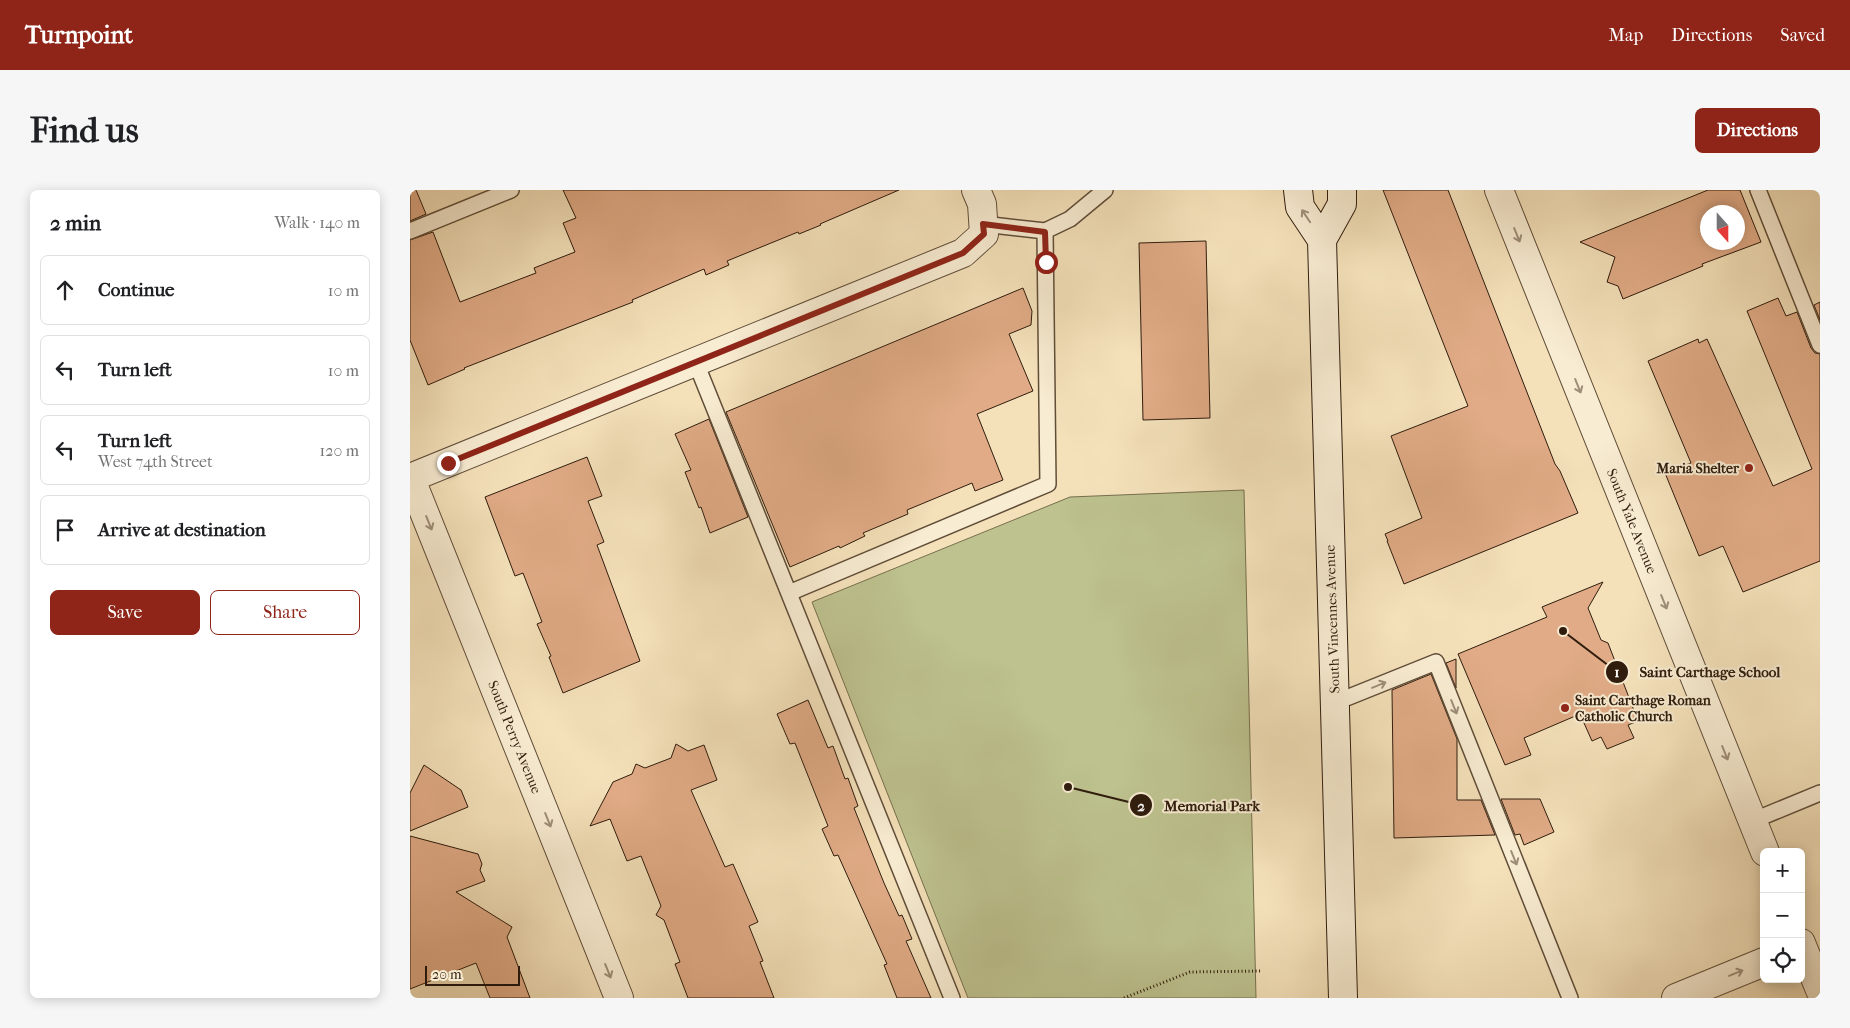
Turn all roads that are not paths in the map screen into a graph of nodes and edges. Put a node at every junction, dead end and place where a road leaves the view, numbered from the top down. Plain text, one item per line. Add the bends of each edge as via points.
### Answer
1 (510, 190) edge
2 (976, 190) edge
3 (1105, 190) edge
4 (1298, 190) edge
5 (1342, 190) edge
6 (1499, 190) edge
7 (1758, 190) edge
8 (983, 229) junction
9 (410, 231) edge
10 (1045, 232) junction
11 (1322, 240) junction
12 (1820, 345) edge
13 (696, 362) junction
14 (410, 478) edge
15 (789, 593) junction
16 (1334, 703) junction
17 (1820, 793) edge
18 (1752, 821) junction
19 (1762, 848) edge
20 (1806, 944) edge
21 (1760, 964) edge
22 (1820, 990) edge
23 (619, 998) edge
24 (952, 998) edge
25 (1343, 998) edge
26 (1570, 998) edge
27 (1676, 998) edge

1 - 9 lane
2 - 8 street via 982,204
3 - 10 lane via 1070,219
11 -> 4 street via 1300,207
5 - 11 street via 1342,204
6 -> 18 street, South Yale Avenue
7 - 12 lane
8 - 10 lane
8 - 13 street via 963,253
10 - 15 lane via 1048,484
11 - 16 street, South Vincennes Avenue
13 - 14 street
13 - 15 lane
14 -> 23 street, South Perry Avenue
15 - 24 lane
16 - 25 street, South Vincennes Avenue
16 -> 26 lane via 1436,662
17 - 18 lane
18 - 19 street, South Yale Avenue
20 - 22 street
27 -> 21 street

